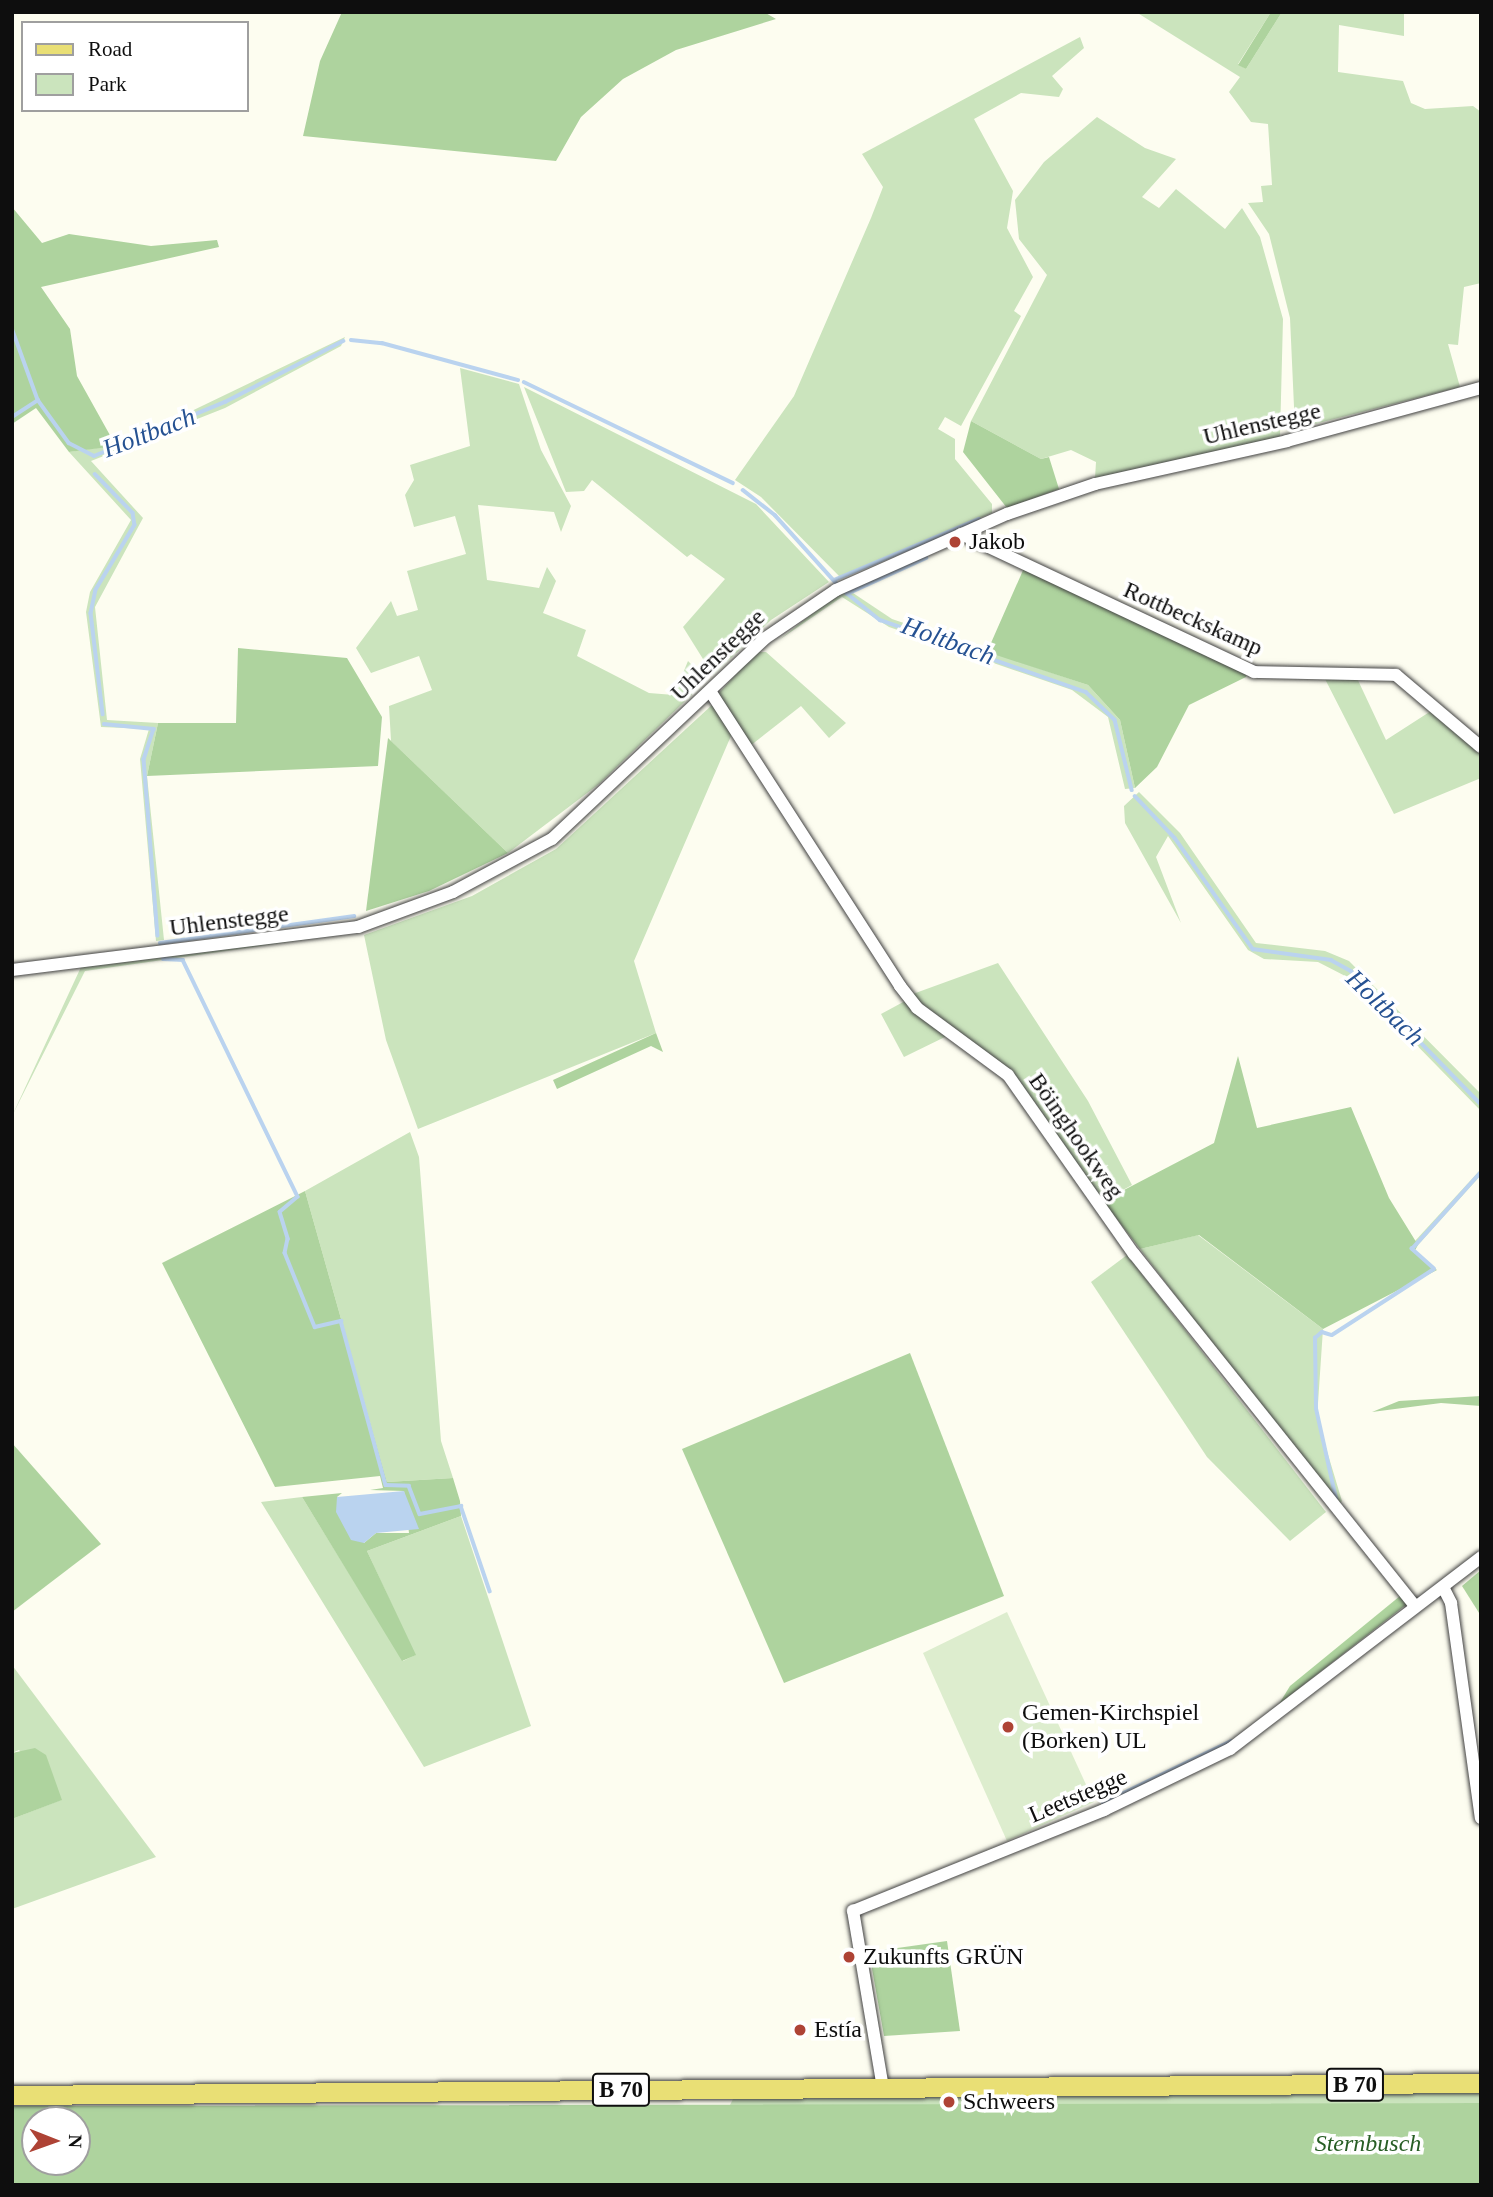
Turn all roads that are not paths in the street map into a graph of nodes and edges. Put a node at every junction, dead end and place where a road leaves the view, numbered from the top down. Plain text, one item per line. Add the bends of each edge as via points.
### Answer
1 (1481, 388) edge
2 (961, 534) junction
3 (710, 691) junction
4 (1481, 747) edge
5 (12, 970) edge
6 (1481, 1557) edge
7 (1443, 1587) junction
8 (1415, 1606) junction
9 (1481, 1818) edge
10 (1481, 2083) edge
11 (883, 2088) junction
12 (12, 2095) edge

1 - 2 street, Uhlenstegge via 1287,441 1095,484
2 - 3 street, Uhlenstegge via 842,587 786,620
2 - 4 street, Rottbeckskamp via 1254,672 1396,675
3 - 5 street, Uhlenstegge via 552,839 453,892 358,927
3 - 8 street, Böinghookweg via 900,986 917,1008 1008,1075 1134,1254
6 - 7 street, Leetstegge
7 - 8 street, Leetstegge
7 - 9 street via 1451,1603
8 - 11 street, Leetstegge via 1230,1749 1104,1810 853,1911
10 - 11 main road, B 70
11 - 12 main road, B 70

